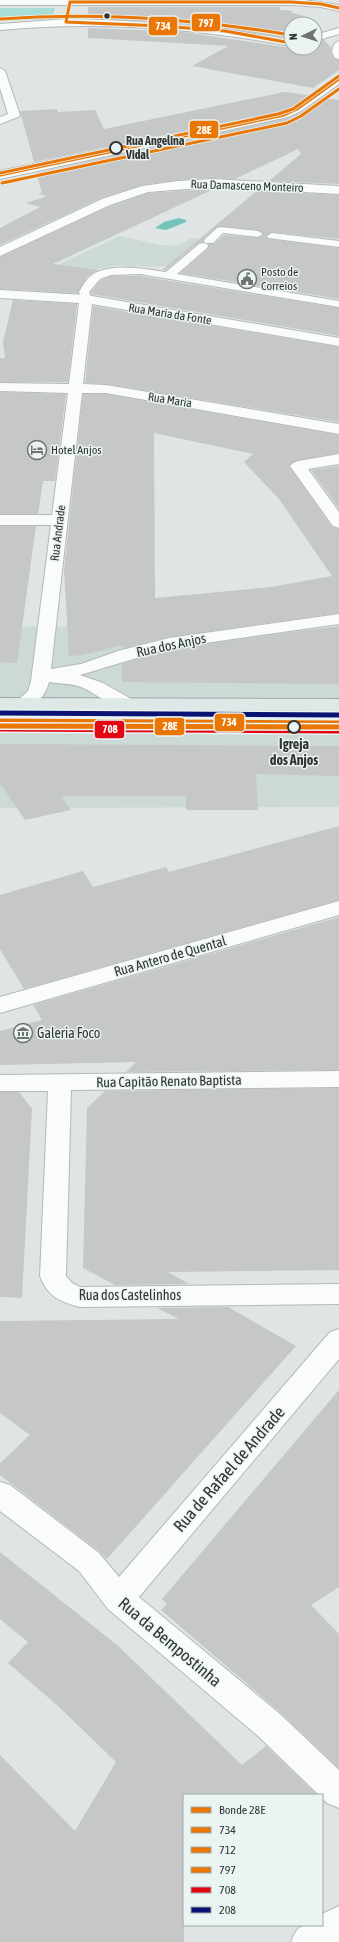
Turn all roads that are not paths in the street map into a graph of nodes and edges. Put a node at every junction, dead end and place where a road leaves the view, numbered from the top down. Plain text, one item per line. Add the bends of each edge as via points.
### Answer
1 (303, 0) edge
2 (0, 2) edge
3 (70, 2) junction
4 (291, 2) junction
5 (339, 8) edge
6 (66, 22) junction
7 (0, 26) edge
8 (339, 31) edge
9 (323, 36) edge
10 (283, 41) edge
11 (0, 71) edge
12 (339, 79) edge
13 (3, 89) edge
14 (0, 121) edge
15 (0, 175) edge
16 (339, 190) edge
17 (258, 234) dead end
18 (272, 236) dead end
19 (339, 244) edge
20 (0, 252) edge
21 (169, 276) junction
22 (0, 294) edge
23 (86, 299) junction
24 (339, 304) edge
25 (339, 342) edge
26 (0, 387) edge
27 (76, 387) junction
28 (339, 429) edge
29 (339, 459) edge
30 (0, 520) edge
31 (60, 520) junction
32 (339, 523) edge
33 (339, 619) edge
34 (81, 675) junction
35 (41, 676) junction
36 (0, 704) edge
37 (23, 704) junction
38 (126, 704) junction
39 (339, 705) edge
40 (0, 721) edge
41 (339, 723) edge
42 (339, 908) edge
43 (0, 1005) edge
44 (339, 1079) edge
45 (60, 1082) junction
46 (0, 1083) edge
47 (339, 1294) edge
48 (339, 1340) edge
49 (0, 1494) edge
50 (119, 1600) junction
51 (339, 1792) edge
52 (339, 1923) edge
53 (308, 1942) edge

1 - 4 street
2 - 3 street
3 - 4 street
3 - 6 street
4 - 5 street
6 - 7 street
6 - 10 street via 225,31
8 - 9 street
11 - 13 street
12 - 15 street via 297,109 284,115
13 - 14 street via 14,113 11,118
16 - 20 street, Rua Damasceno Monteiro via 212,183 146,190 106,202
17 - 21 lane via 221,230
18 - 19 lane
21 - 23 lane via 140,270 110,272 96,277 84,292
21 - 24 lane
22 - 23 street, Rua Maria da Fonte
23 - 25 street, Rua Maria da Fonte
23 - 27 street, Rua Andrade
26 - 27 street, Rua Maria
27 - 28 street, Rua Maria via 106,389
27 - 31 street, Rua Andrade
29 - 32 street via 298,466
30 - 31 street
31 - 35 street, Rua Andrade
33 - 34 street, Rua dos Anjos via 148,648
34 - 35 street
34 - 38 street
35 - 37 street via 40,689
36 - 37 main road
37 - 38 main road
37 - 40 main road
38 - 39 main road
40 - 41 main road
42 - 43 street, Rua Antero de Quental
44 - 45 street, Rua Capitão Renato Baptista
45 - 46 street, Rua Capitão Renato Baptista
45 - 47 street, Rua dos Castelinhos via 53,1276 61,1290 80,1297
48 - 50 street, Rua de Rafael de Andrade
49 - 50 street, Rua da Bempostinha via 89,1562
50 - 51 street, Rua da Bempostinha via 269,1725
52 - 53 street

